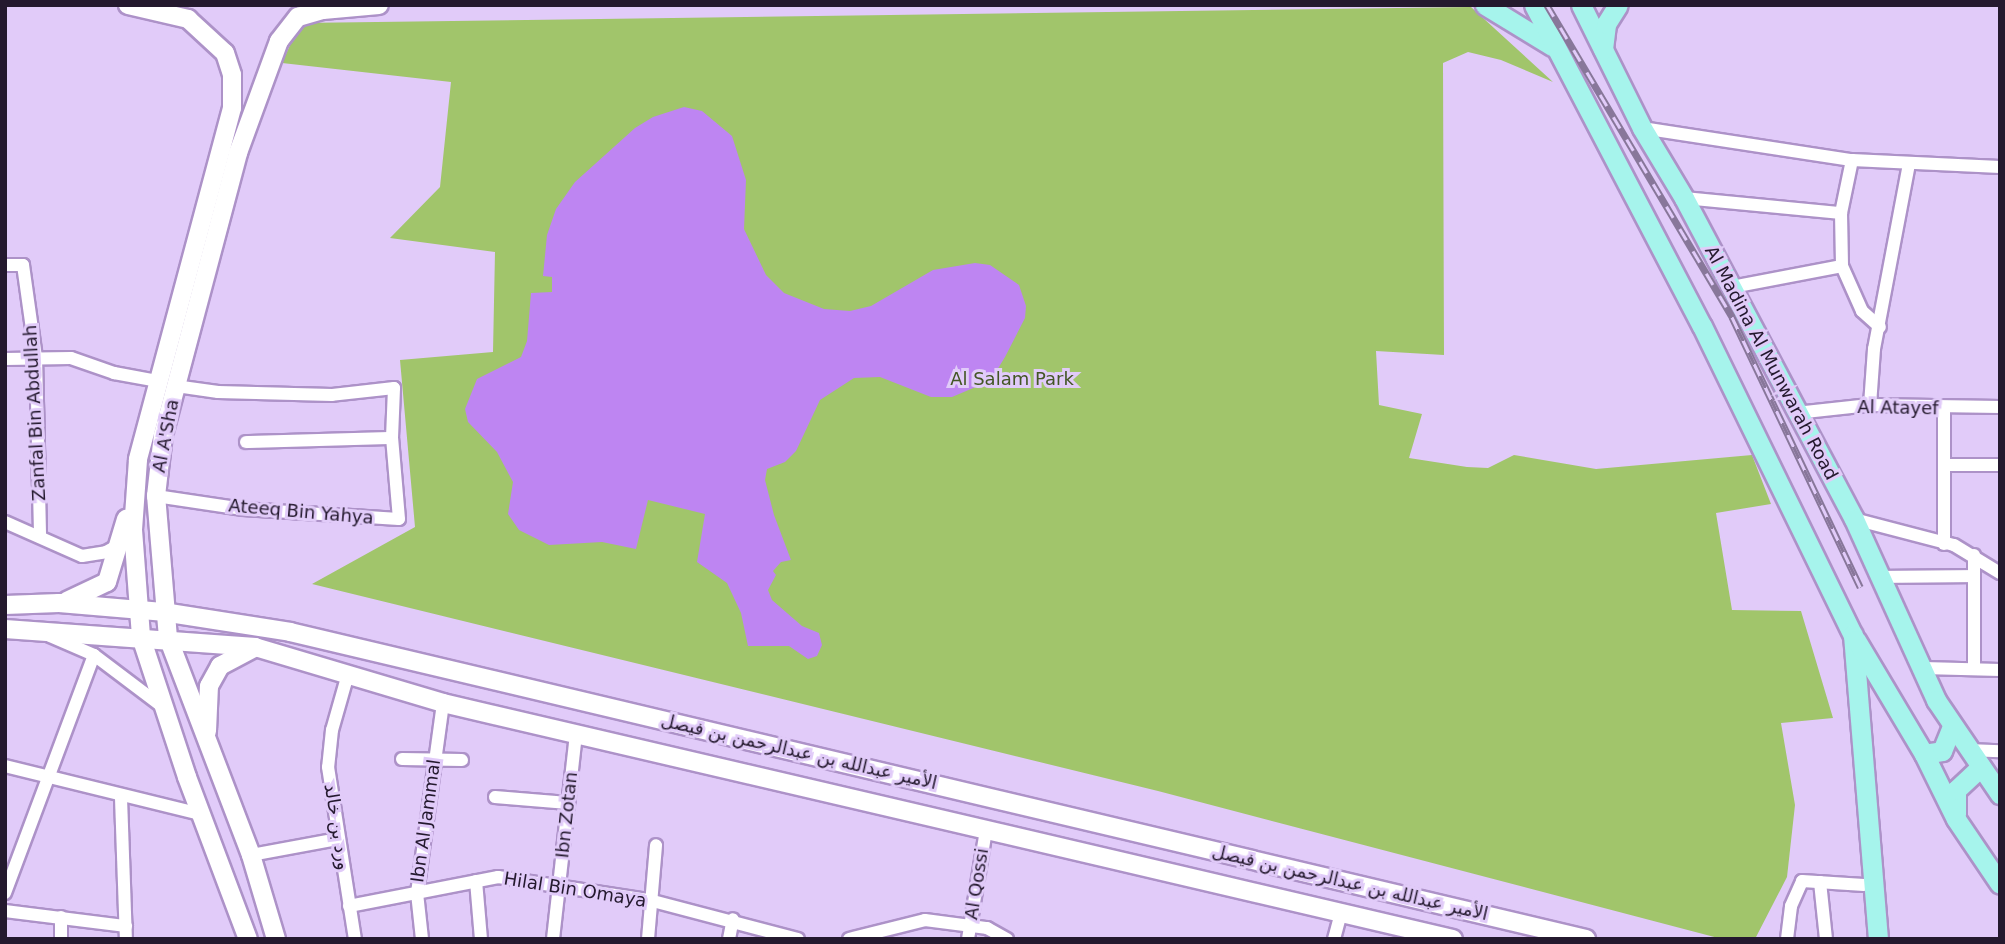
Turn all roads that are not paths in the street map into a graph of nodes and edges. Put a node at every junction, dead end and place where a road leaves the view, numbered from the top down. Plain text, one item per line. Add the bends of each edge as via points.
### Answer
1 (128, 5) edge
2 (379, 5) edge
3 (1485, 5) edge
4 (1534, 5) edge
5 (1581, 5) edge
6 (1618, 5) edge
7 (1603, 50) junction
8 (1558, 51) junction
9 (1642, 128) junction
10 (1852, 160) junction
11 (1909, 164) junction
12 (2000, 167) edge
13 (1684, 198) junction
14 (1842, 214) junction
15 (5, 265) edge
16 (1842, 266) junction
17 (1732, 287) junction
18 (1880, 327) junction
19 (36, 357) junction
20 (5, 359) edge
21 (158, 381) junction
22 (176, 386) junction
23 (1870, 405) junction
24 (2000, 407) edge
25 (1944, 408) junction
26 (1796, 413) junction
27 (392, 438) junction
28 (246, 442) dead end
29 (138, 460) junction
30 (1944, 465) junction
31 (2000, 465) edge
32 (156, 496) junction
33 (1854, 519) junction
34 (5, 522) edge
35 (133, 530) junction
36 (40, 537) junction
37 (121, 544) junction
38 (1944, 544) junction
39 (1974, 555) junction
40 (2000, 573) edge
41 (1974, 576) junction
42 (1881, 577) junction
43 (59, 604) junction
44 (5, 605) edge
45 (138, 610) junction
46 (163, 612) junction
47 (5, 629) edge
48 (34, 629) junction
49 (1853, 635) junction
50 (142, 637) junction
51 (168, 638) junction
52 (255, 647) junction
53 (94, 655) junction
54 (1923, 668) junction
55 (1974, 669) junction
56 (2000, 670) edge
57 (348, 674) junction
58 (443, 703) junction
59 (164, 708) junction
60 (1952, 726) junction
61 (576, 734) junction
62 (1967, 750) junction
63 (2000, 751) edge
64 (1924, 754) junction
65 (402, 759) dead end
66 (434, 760) junction
67 (462, 760) dead end
68 (5, 766) edge
69 (1988, 769) edge
70 (50, 774) junction
71 (217, 776) junction
72 (2000, 794) edge
73 (495, 797) dead end
74 (121, 798) junction
75 (568, 803) junction
76 (201, 814) junction
77 (1956, 819) junction
78 (986, 830) junction
79 (337, 839) junction
80 (656, 845) dead end
81 (251, 855) junction
82 (476, 881) junction
83 (1820, 882) junction
84 (2000, 884) edge
85 (1864, 885) dead end
86 (559, 887) junction
87 (5, 893) edge
88 (416, 893) junction
89 (649, 900) junction
90 (349, 906) junction
91 (5, 911) edge
92 (1341, 913) junction
93 (61, 917) junction
94 (733, 919) junction
95 (126, 932) edge
96 (969, 932) edge
97 (874, 936) edge
98 (1450, 938) edge
99 (61, 939) edge
100 (248, 939) edge
101 (276, 939) edge
102 (355, 939) edge
103 (422, 939) edge
104 (481, 939) edge
105 (553, 939) edge
106 (648, 939) edge
107 (729, 939) edge
108 (798, 939) edge
109 (849, 939) edge
110 (1007, 939) edge
111 (1334, 939) edge
112 (1586, 939) edge
113 (1787, 939) edge
114 (1826, 939) edge
115 (1878, 939) edge

1 - 21 main road, Al A'Sha via 188,19 225,54 232,75 232,108
2 - 22 main road, Al A'Sha via 298,17 279,41 238,153
3 - 8 main road
4 - 8 main road
5 - 7 main road, Al Madina Al Munwarah Road
6 - 7 main road via 1606,24
7 - 9 main road, Al Madina Al Munwarah Road
8 - 49 main road via 1702,326
9 - 10 street
9 - 13 main road, Al Madina Al Munwarah Road
10 - 11 street
10 - 14 street
11 - 12 street
11 - 18 street
13 - 14 street
13 - 17 main road, Al Madina Al Munwarah Road
14 - 16 street
15 - 19 street, Zanfal Bin Abdullah via 23,265
16 - 17 street
16 - 18 street via 1862,311
17 - 26 main road, Al Madina Al Munwarah Road
18 - 23 street
19 - 20 street
19 - 21 street via 71,358 114,373
19 - 36 street, Zanfal Bin Abdullah
21 - 29 main road, Al A'Sha
22 - 27 street, Ateeq Bin Yahya via 332,395 394,388
22 - 32 main road, Al A'Sha via 163,435
23 - 25 street, Al Atayef
23 - 26 street, Al Atayef
24 - 25 street, Al Atayef
25 - 30 street
26 - 33 main road, Al Madina Al Munwarah Road
27 - 28 street
27 - 32 street, Ateeq Bin Yahya via 399,519 243,509
29 - 35 main road, Al A'Sha
29 - 37 main road
30 - 31 street
30 - 38 street
32 - 46 main road, Al A'Sha
33 - 38 street
33 - 42 main road, Al Madina Al Munwarah Road
34 - 36 street
35 - 37 street
35 - 45 main road, Al A'Sha
36 - 37 street via 82,556
37 - 43 main road via 107,582 98,590
38 - 39 street
39 - 40 street
39 - 41 street
41 - 42 street
41 - 55 street
42 - 54 main road, Al Madina Al Munwarah Road
43 - 44 main road, الأمير عبدالله بن عبدالرحمن بن فيصل
43 - 45 main road, الأمير عبدالله بن عبدالرحمن بن فيصل
45 - 46 main road, الأمير عبدالله بن عبدالرحمن بن فيصل
45 - 50 main road, Al A'Sha
46 - 51 main road, Al A'Sha
46 - 112 main road, الأمير عبدالله بن عبدالرحمن بن فيصل via 290,632
47 - 48 main road, الأمير عبدالله بن عبدالرحمن بن فيصل
48 - 50 main road, الأمير عبدالله بن عبدالرحمن بن فيصل
48 - 53 street
49 - 64 main road
49 - 115 main road
50 - 51 main road, الأمير عبدالله بن عبدالرحمن بن فيصل
50 - 59 main road, Al A'Sha
51 - 52 main road, الأمير عبدالله بن عبدالرحمن بن فيصل
51 - 71 main road, Al A'Sha
52 - 57 main road, الأمير عبدالله بن عبدالرحمن بن فيصل
52 - 71 main road via 220,666 209,685 206,727
53 - 59 street
53 - 70 street
54 - 55 street
54 - 60 main road, Al Madina Al Munwarah Road
55 - 56 street
57 - 58 main road, الأمير عبدالله بن عبدالرحمن بن فيصل
57 - 79 street, ورد بن خالد via 332,730 328,766
58 - 61 main road, الأمير عبدالله بن عبدالرحمن بن فيصل
58 - 66 street, Ibn Al Jammal
59 - 76 main road, Al A'Sha
60 - 62 main road, Al Madina Al Munwarah Road
60 - 64 main road via 1942,751
61 - 75 street, Ibn Zotan
61 - 78 main road, الأمير عبدالله بن عبدالرحمن بن فيصل
62 - 63 street
62 - 69 main road, Al Madina Al Munwarah Road
64 - 77 main road
65 - 66 street
66 - 67 street
66 - 88 street, Ibn Al Jammal
68 - 70 street
69 - 72 main road, Al Madina Al Munwarah Road
69 - 77 main road via 1956,790
70 - 74 street
70 - 87 street
71 - 81 main road, Al A'Sha
73 - 75 street
74 - 76 street
74 - 95 street
75 - 86 street, Ibn Zotan
76 - 100 main road, Al A'Sha
77 - 84 main road
78 - 92 main road, الأمير عبدالله بن عبدالرحمن بن فيصل
78 - 96 street, Al Qossi
79 - 81 street
79 - 90 street, ورد بن خالد
80 - 89 street
81 - 101 main road, Al A'Sha
82 - 86 street, Hilal Bin Omaya via 498,877
82 - 88 street, Hilal Bin Omaya
82 - 104 street
83 - 85 street
83 - 113 street via 1802,881 1791,906
83 - 114 street
86 - 89 street, Hilal Bin Omaya
86 - 105 street, Ibn Zotan
88 - 90 street, Hilal Bin Omaya
88 - 103 street, Ibn Al Jammal
89 - 94 street, Hilal Bin Omaya
89 - 106 street
90 - 102 street, ورد بن خالد
91 - 93 street
92 - 98 main road, الأمير عبدالله بن عبدالرحمن بن فيصل
92 - 111 street
93 - 95 street
93 - 99 street
94 - 107 street
94 - 108 street, Hilal Bin Omaya
96 - 97 street via 925,920
96 - 110 street
97 - 109 street

